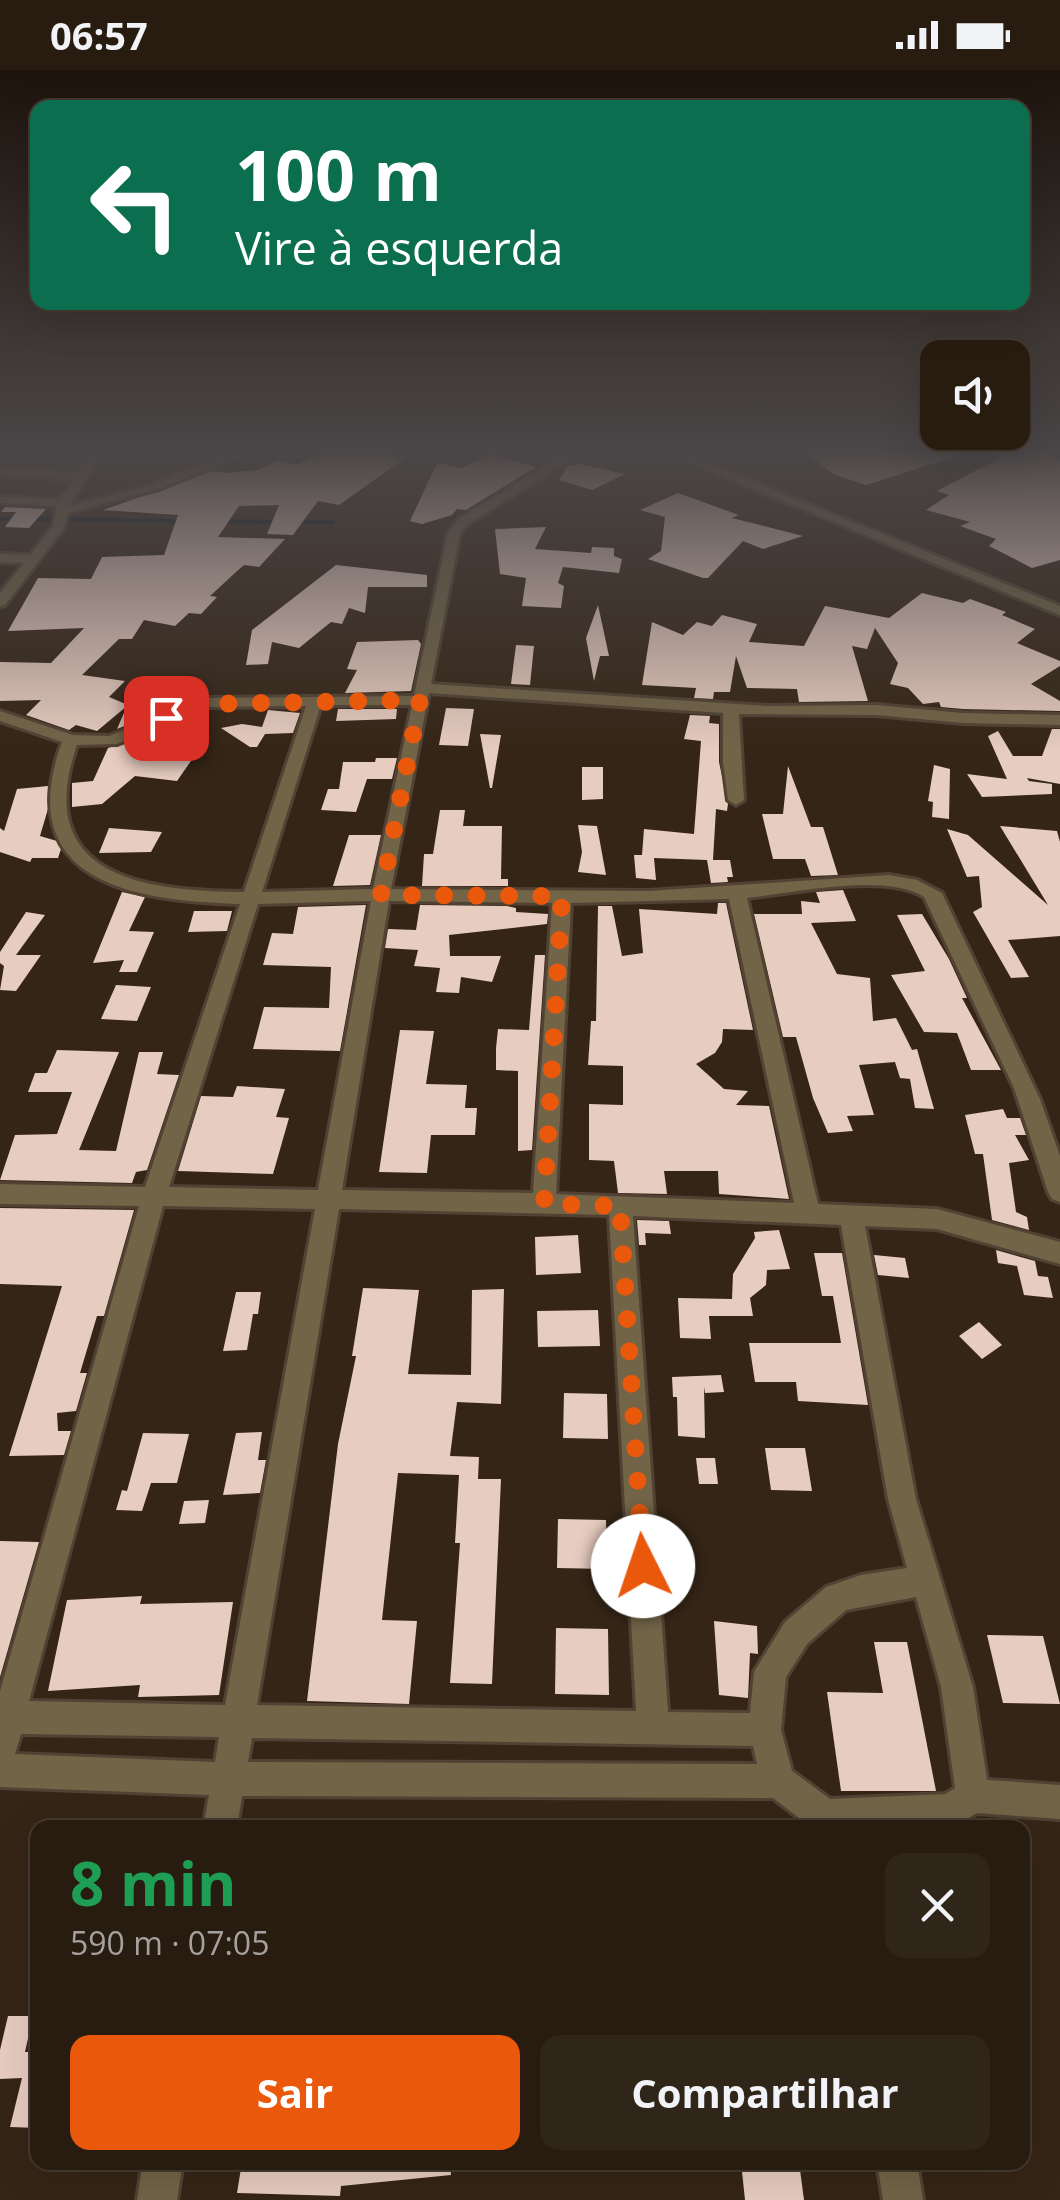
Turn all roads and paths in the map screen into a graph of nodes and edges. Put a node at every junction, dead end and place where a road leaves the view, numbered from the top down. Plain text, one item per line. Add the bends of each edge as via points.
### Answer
1 (37, 552) edge
2 (450, 552) edge
3 (915, 552) edge
4 (0, 558) edge
5 (33, 558) junction
6 (0, 602) edge
7 (1060, 611) edge
8 (420, 694) junction
9 (316, 701) junction
10 (731, 709) junction
11 (0, 716) edge
12 (1060, 720) edge
13 (71, 740) junction
14 (736, 800) dead end
15 (738, 893) junction
16 (381, 895) junction
17 (562, 896) junction
18 (248, 897) junction
19 (1060, 1192) edge
20 (0, 1194) edge
21 (154, 1196) junction
22 (331, 1201) junction
23 (544, 1204) junction
24 (620, 1206) junction
25 (808, 1213) junction
26 (851, 1214) junction
27 (1060, 1251) edge
28 (924, 1580) junction
29 (4, 1716) edge
30 (239, 1722) junction
31 (652, 1725) junction
32 (765, 1730) junction
33 (0, 1749) edge
34 (0, 1770) edge
35 (228, 1778) junction
36 (778, 1781) junction
37 (973, 1796) junction
38 (1060, 1802) edge
39 (221, 1820) edge
40 (825, 1820) edge
41 (849, 1820) edge
42 (162, 2170) edge
43 (898, 2170) edge
44 (157, 2200) edge
45 (902, 2200) edge

1 - 5 street
2 - 8 street
3 - 7 street
4 - 5 street
5 - 6 street
8 - 9 street
8 - 10 street
8 - 16 street
9 - 13 street via 207,704 121,738
9 - 18 street
10 - 12 street
10 - 14 street
11 - 13 street
13 - 18 street via 54,796 75,854 131,889
15 - 17 street
15 - 19 street via 909,882 932,892 1026,1090
15 - 25 street
16 - 17 street
16 - 18 street
16 - 22 street
17 - 23 street
18 - 21 street
20 - 21 street
21 - 22 street
21 - 29 street
22 - 23 street
22 - 30 street
23 - 24 street
24 - 25 street
24 - 31 street
25 - 26 street
26 - 27 street via 937,1219
26 - 28 street via 902,1499
28 - 32 street via 838,1598 796,1633 770,1672
28 - 37 street via 957,1687
29 - 30 street
29 - 33 street
30 - 31 street
30 - 35 street
31 - 32 street
32 - 36 street
34 - 35 street
35 - 36 street
35 - 39 street
36 - 40 street
37 - 38 street
37 - 41 street via 950,1811
42 - 44 street
43 - 45 street

